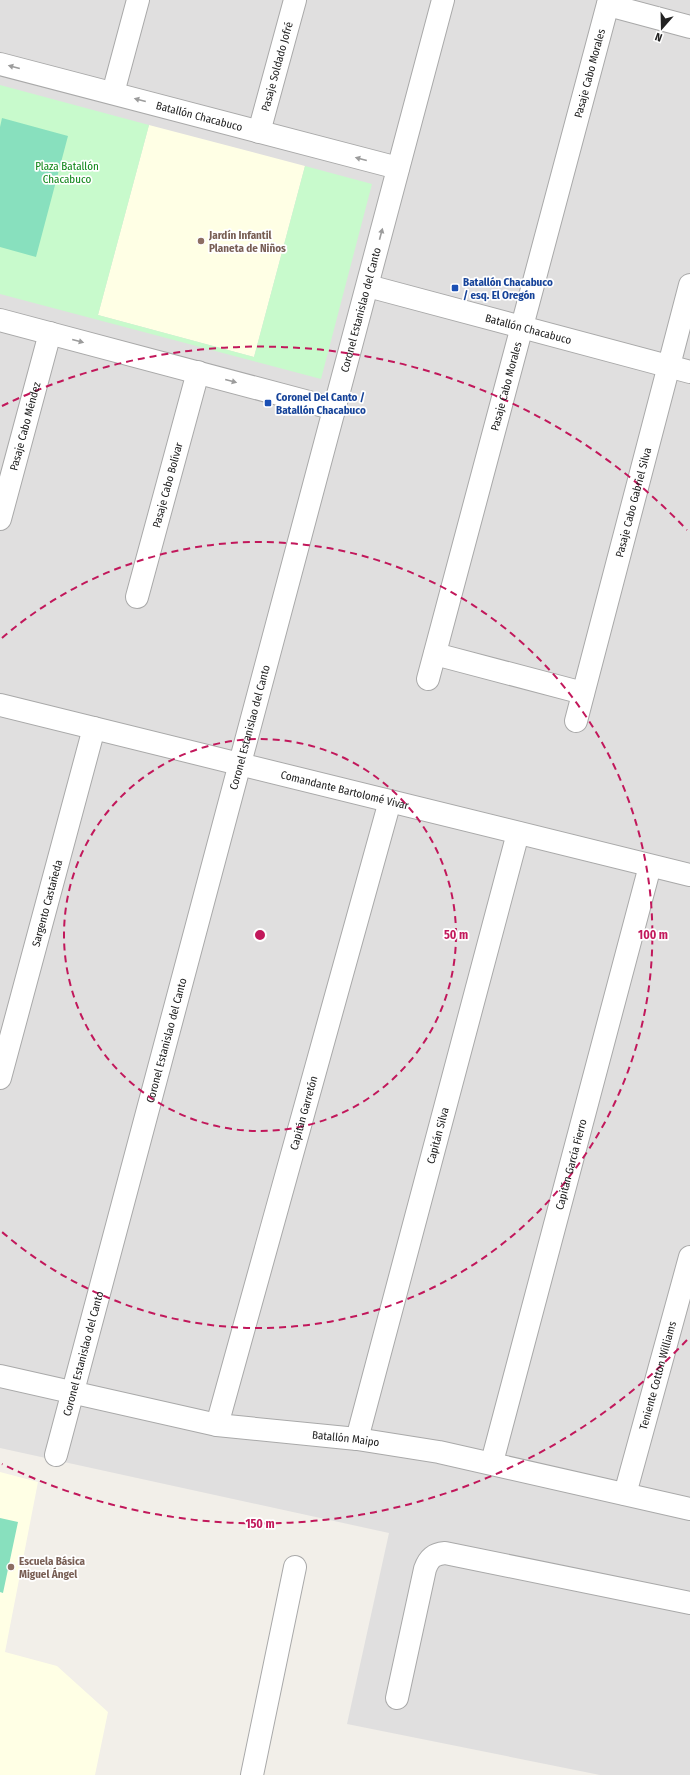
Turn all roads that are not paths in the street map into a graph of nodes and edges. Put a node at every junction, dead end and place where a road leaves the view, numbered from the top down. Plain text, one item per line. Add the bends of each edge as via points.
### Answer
1 (138, 0) edge
2 (296, 0) edge
3 (443, 0) edge
4 (608, 2) edge
5 (690, 27) edge
6 (0, 64) edge
7 (113, 93) junction
8 (259, 132) junction
9 (398, 168) junction
10 (690, 285) edge
11 (368, 286) junction
12 (0, 320) edge
13 (522, 327) junction
14 (50, 333) junction
15 (669, 366) junction
16 (198, 372) junction
17 (690, 372) edge
18 (335, 409) junction
19 (0, 519) edge
20 (137, 597) dead end
21 (435, 654) junction
22 (428, 679) dead end
23 (583, 693) junction
24 (0, 705) edge
25 (576, 721) dead end
26 (94, 728) junction
27 (240, 764) junction
28 (390, 801) junction
29 (518, 833) junction
30 (650, 866) junction
31 (690, 875) edge
32 (0, 1078) edge
33 (690, 1257) edge
34 (0, 1376) edge
35 (73, 1393) junction
36 (217, 1425) junction
37 (357, 1439) junction
38 (56, 1455) dead end
39 (492, 1462) junction
40 (625, 1494) junction
41 (690, 1509) edge
42 (295, 1567) dead end
43 (690, 1603) edge
44 (396, 1698) dead end
45 (252, 1775) edge

1 - 7 street
2 - 8 street, Pasaje Soldado Jofré
3 - 9 street, Coronel Estanislao del Canto
4 - 5 street
4 - 13 street, Pasaje Cabo Morales
7 -> 6 street, Batallón Chacabuco
8 -> 7 street, Batallón Chacabuco
9 -> 8 street, Batallón Chacabuco
11 -> 9 street, Coronel Estanislao del Canto
10 - 15 street, Pasaje Cabo Gabriel Silva
11 - 13 street, Batallón Chacabuco
11 - 18 street, Coronel Estanislao del Canto
12 - 14 street
13 - 15 street, Batallón Chacabuco
13 - 21 street, Pasaje Cabo Morales
14 -> 16 street
14 - 19 street, Pasaje Cabo Méndez
15 - 17 street, Batallón Chacabuco
15 - 23 street, Pasaje Cabo Gabriel Silva
16 -> 18 street
16 - 20 street, Pasaje Cabo Bolívar
18 - 27 street, Coronel Estanislao del Canto
21 - 22 street, Pasaje Cabo Morales
21 - 23 street
23 - 25 street, Pasaje Cabo Gabriel Silva
24 - 26 street, Comandante Bartolomé Vivar
26 - 27 street, Comandante Bartolomé Vivar
26 - 32 street, Sargento Castañeda
27 - 28 street, Comandante Bartolomé Vivar
27 - 35 street, Coronel Estanislao del Canto
28 - 29 street, Comandante Bartolomé Vivar
28 - 36 street, Capitán Garretón
29 - 30 street, Comandante Bartolomé Vivar
29 - 37 street, Capitán Silva
30 - 31 street, Comandante Bartolomé Vivar
30 - 39 street, Capitán García Fierro
33 - 40 street, Teniente Cotton Williams
34 - 35 street, Batallón Maipo
35 - 36 street, Batallón Maipo
35 - 38 street, Coronel Estanislao del Canto
36 - 37 street, Batallón Maipo
37 - 39 street, Batallón Maipo via 399,1444
39 - 40 street, Batallón Maipo
40 - 41 street, Batallón Maipo
42 - 45 street
43 - 44 street via 439,1553 427,1562

